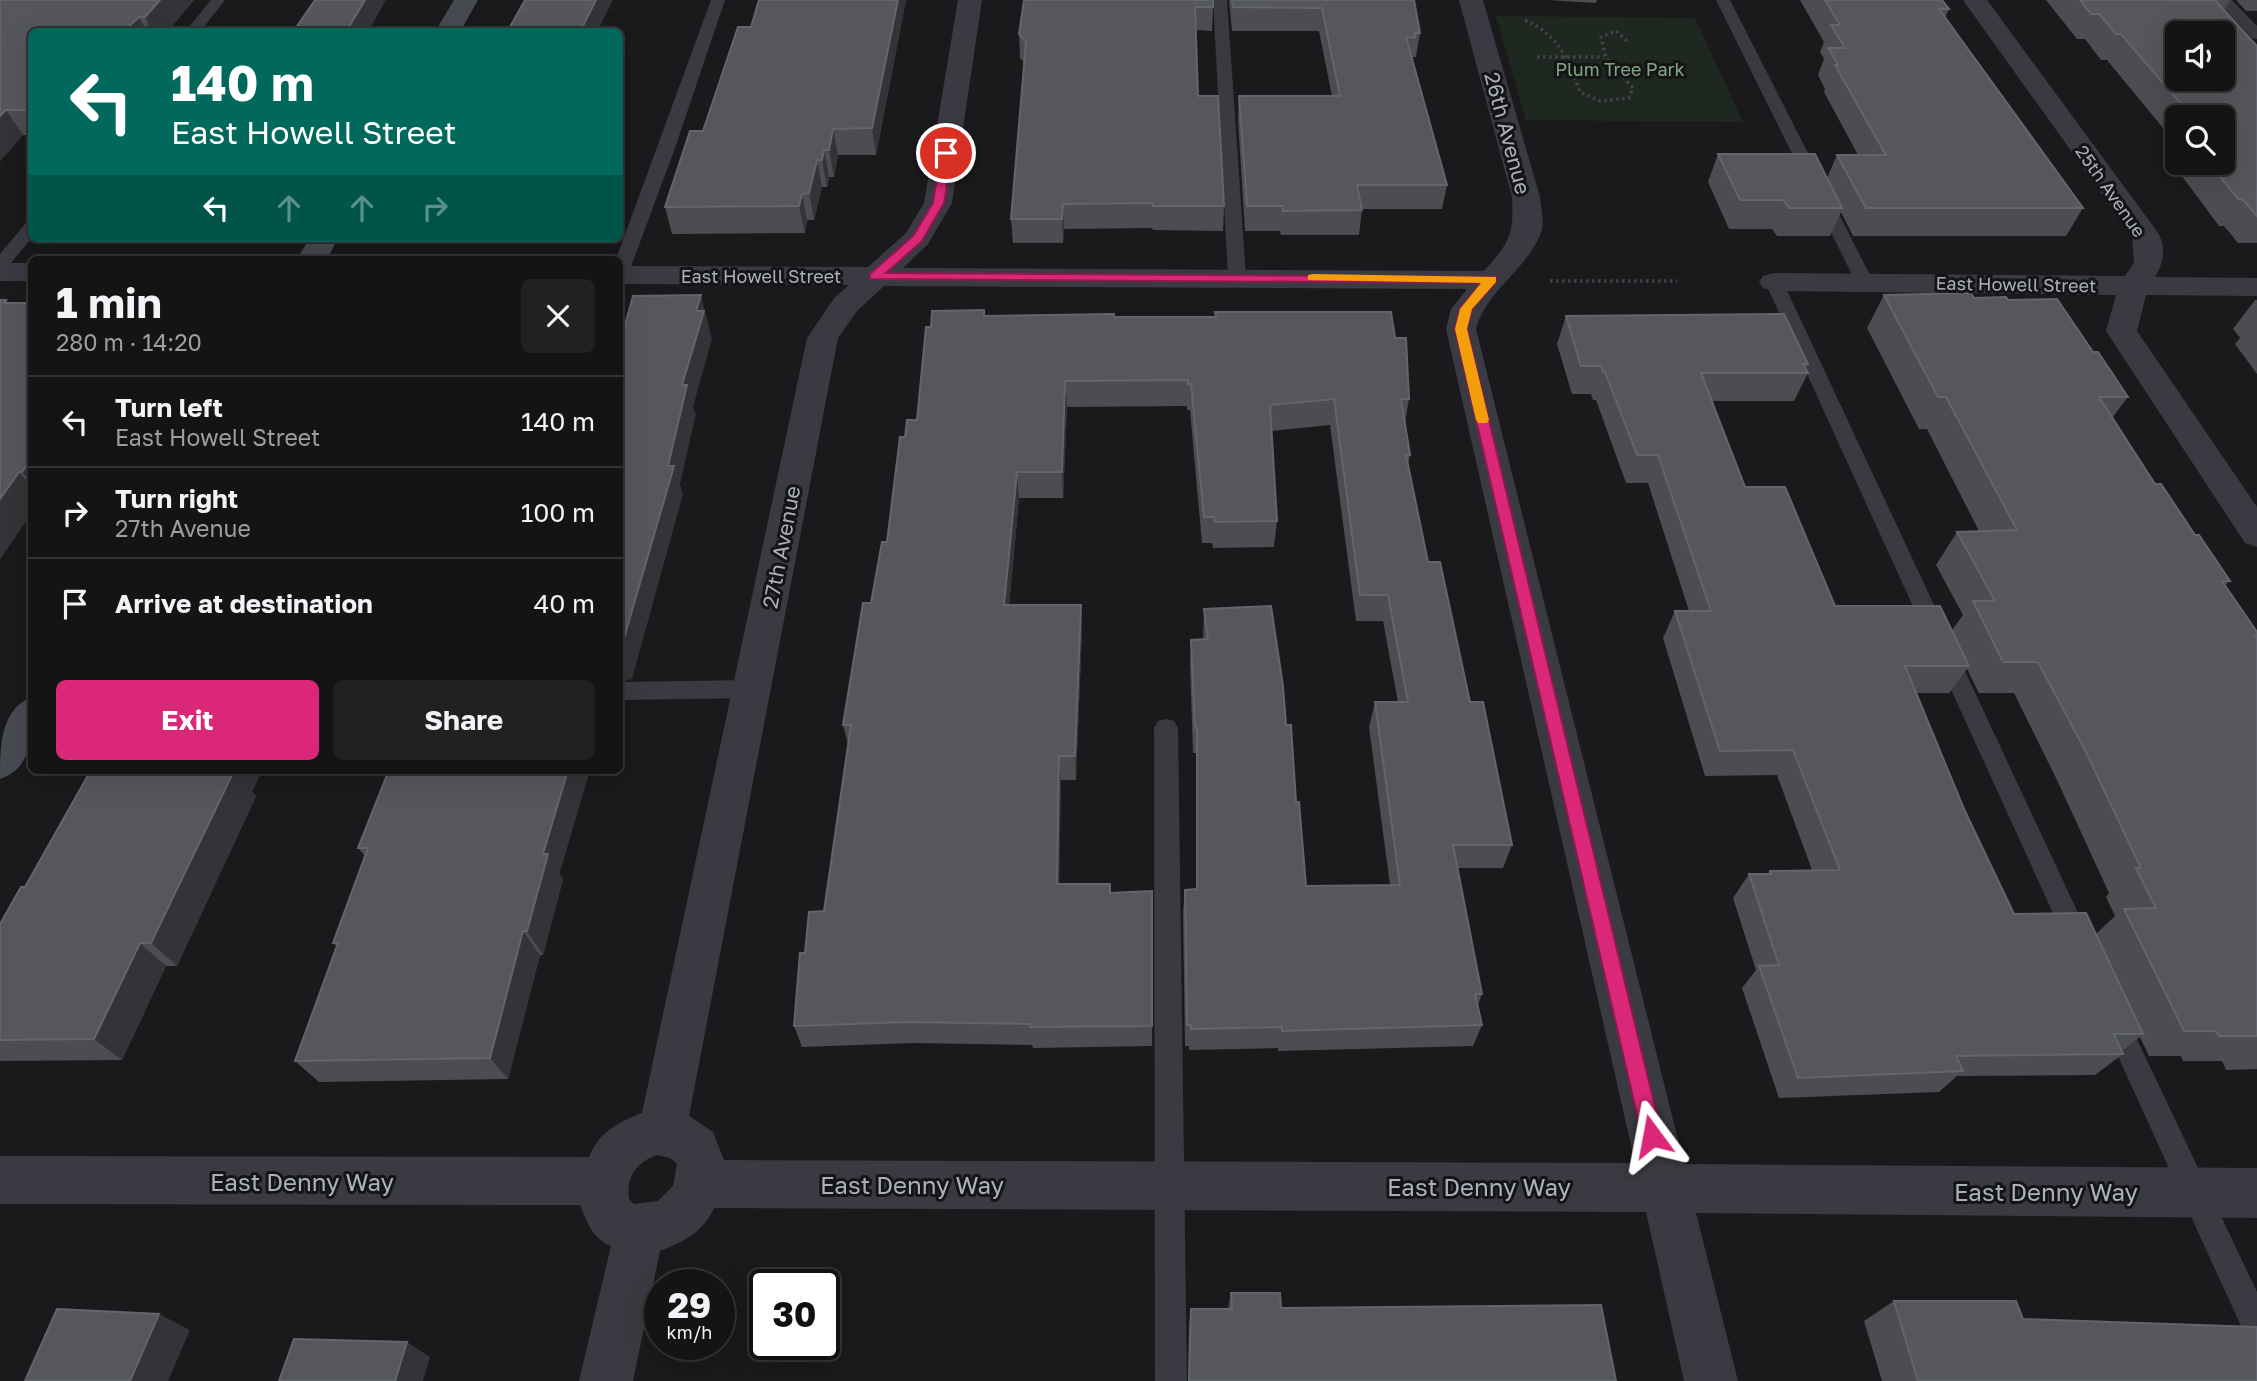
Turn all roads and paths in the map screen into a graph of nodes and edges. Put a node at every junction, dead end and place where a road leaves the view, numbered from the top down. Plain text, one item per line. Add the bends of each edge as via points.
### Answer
1 (218, 0) edge
2 (466, 0) edge
3 (718, 0) edge
4 (970, 0) edge
5 (1220, 0) edge
6 (1471, 0) edge
7 (1723, 0) edge
8 (1975, 0) edge
9 (2224, 0) edge
10 (1525, 20) dead end
11 (195, 28) edge
12 (449, 28) edge
13 (2257, 35) edge
14 (1627, 41) dead end
15 (1537, 57) dead end
16 (1567, 57) junction
17 (1605, 57) junction
18 (28, 232) edge
19 (0, 265) edge
20 (623, 266) edge
21 (0, 272) edge
22 (28, 272) edge
23 (623, 274) edge
24 (875, 276) junction
25 (1237, 277) junction
26 (1491, 280) junction
27 (1550, 281) dead end
28 (1677, 281) dead end
29 (1774, 282) joint
30 (1865, 283) junction
31 (2134, 286) junction
32 (2257, 287) edge
33 (2257, 534) edge
34 (752, 689) junction
35 (623, 691) edge
36 (28, 718) edge
37 (1166, 728) dead end
38 (0, 763) edge
39 (2087, 960) edge
40 (2105, 998) edge
41 (662, 1132) junction
42 (0, 1180) edge
43 (604, 1181) junction
44 (701, 1184) junction
45 (1170, 1184) junction
46 (1664, 1188) junction
47 (2195, 1192) junction
48 (2257, 1193) edge
49 (640, 1230) junction
50 (2257, 1325) edge
51 (606, 1381) edge
52 (1171, 1381) edge
53 (1711, 1381) edge

1 - 11 lane
2 - 12 street
3 - 20 lane
4 - 24 street, 27th Avenue via 939,203 918,239
5 - 25 lane
6 - 26 street, 26th Avenue via 1527,197 1528,228 1511,258
7 - 30 lane
8 - 31 street, 25th Avenue via 2146,236 2149,263
9 - 13 lane
10 - 16 path via 1543,27
14 - 17 path via 1616,31 1601,37 1599,47
15 - 16 path
16 - 17 path
16 - 17 path via 1586,97 1629,98 1633,88
18 - 19 lane
21 - 22 street
23 - 24 street, East Howell Street
24 - 25 street, East Howell Street
24 - 34 street, 27th Avenue via 846,304 823,338
25 - 26 street, East Howell Street
26 - 46 street, 26th Avenue via 1466,309 1461,329
27 - 28 path
29 - 30 street, East Howell Street
29 - 39 lane
30 - 31 street, East Howell Street
31 - 32 street, East Howell Street
31 - 33 street, 25th Avenue via 2121,331
34 - 35 lane
34 - 41 street, 27th Avenue
36 - 38 street
37 - 45 lane
40 - 47 lane
41 - 43 street via 626,1145 613,1158
41 - 44 street via 686,1138 696,1148 702,1161
42 - 43 street, East Denny Way
43 - 49 street via 605,1206 613,1219
44 - 45 street, East Denny Way
44 - 49 street via 678,1218 660,1228
45 - 46 street, East Denny Way
45 - 52 lane
46 - 47 street, East Denny Way
46 - 53 street, 26th Avenue
47 - 48 street, East Denny Way
47 - 50 lane
49 - 51 street

